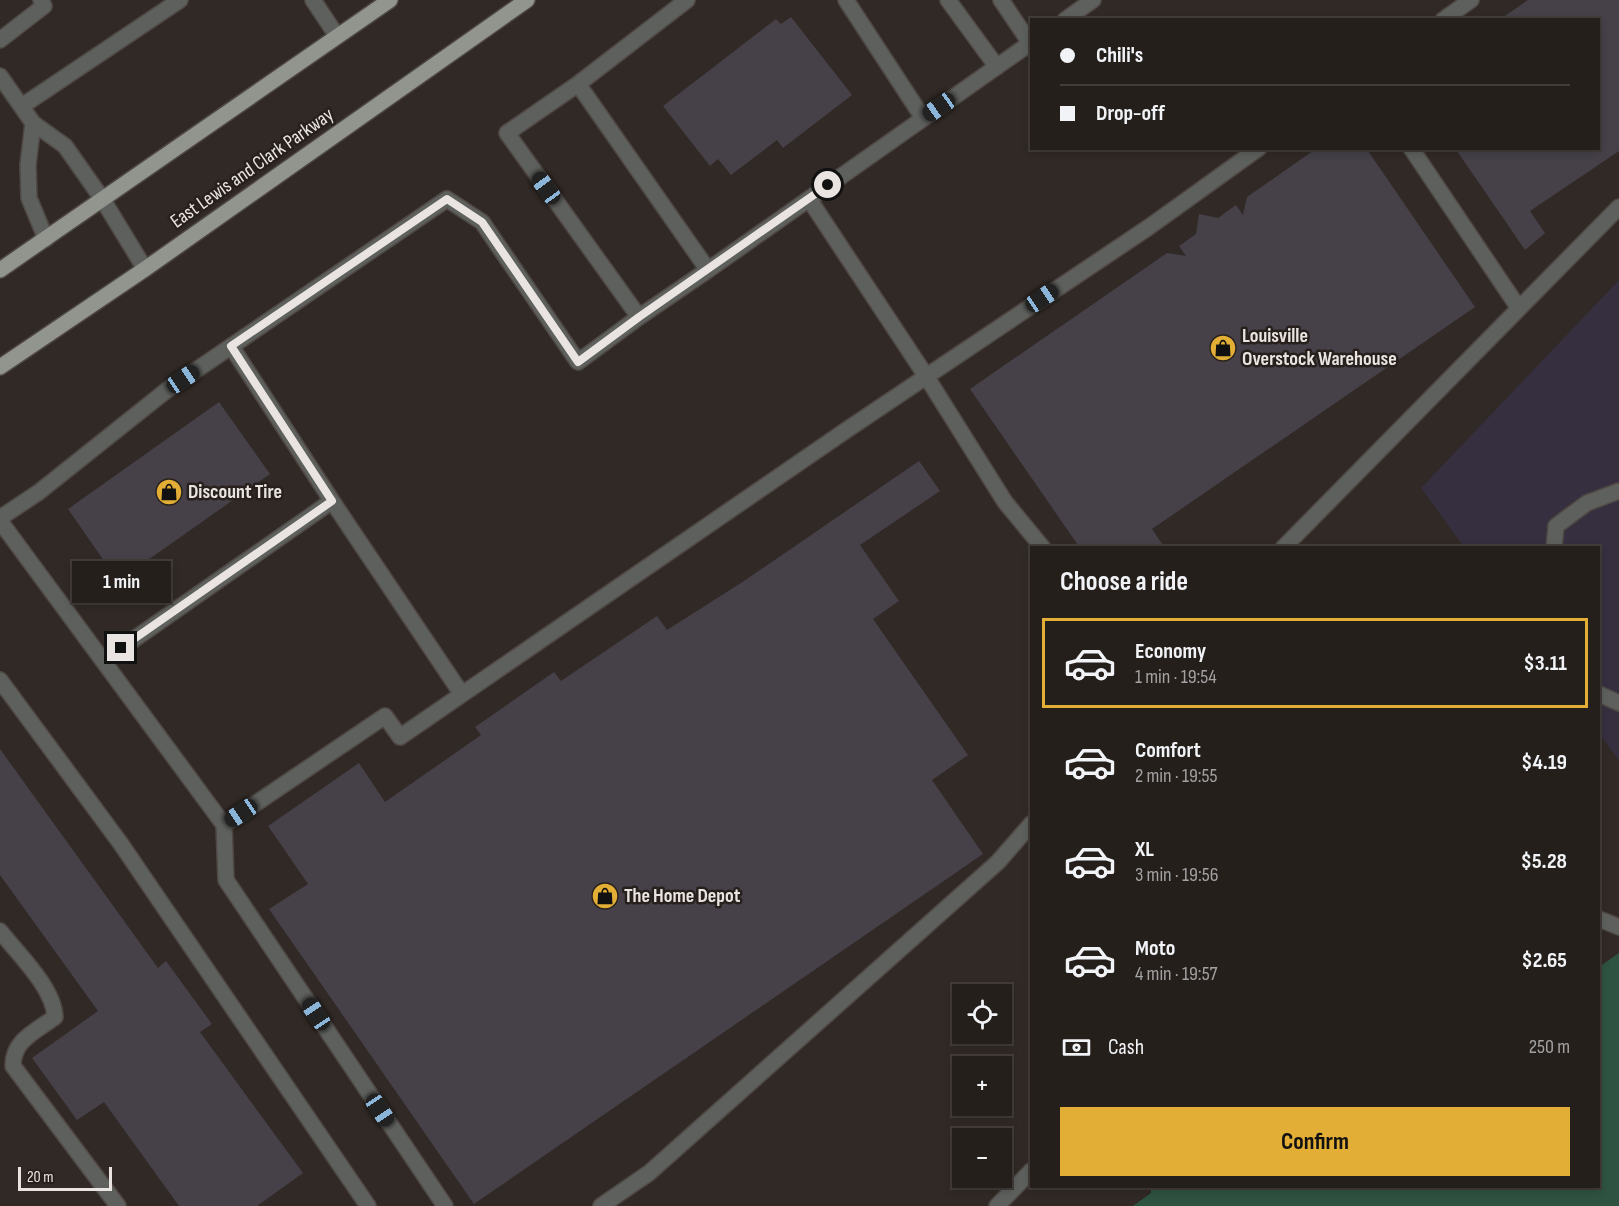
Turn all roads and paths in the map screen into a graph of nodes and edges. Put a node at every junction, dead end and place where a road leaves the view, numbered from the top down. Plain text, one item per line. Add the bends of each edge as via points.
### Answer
1 (41, 0) edge
2 (180, 0) edge
3 (313, 0) edge
4 (390, 0) edge
5 (527, 0) edge
6 (687, 0) edge
7 (846, 0) edge
8 (948, 0) edge
9 (1001, 0) edge
10 (1093, 0) edge
11 (1471, 0) edge
12 (1068, 18) edge
13 (1446, 18) edge
14 (336, 36) junction
15 (0, 40) edge
16 (1030, 42) edge
17 (1030, 44) edge
18 (997, 67) junction
19 (0, 76) edge
20 (578, 84) junction
21 (22, 106) junction
22 (923, 118) junction
23 (33, 123) junction
24 (1256, 150) edge
25 (1412, 150) edge
26 (809, 199) junction
27 (103, 200) junction
28 (1619, 207) edge
29 (46, 239) junction
30 (145, 268) junction
31 (0, 270) edge
32 (708, 270) junction
33 (1518, 307) junction
34 (639, 317) junction
35 (231, 346) junction
36 (0, 367) edge
37 (926, 376) junction
38 (1619, 491) edge
39 (332, 501) junction
40 (0, 519) edge
41 (1041, 546) edge
42 (1284, 546) edge
43 (1554, 546) edge
44 (103, 661) junction
45 (0, 680) edge
46 (461, 693) junction
47 (1600, 694) edge
48 (1619, 703) edge
49 (224, 825) junction
50 (1030, 825) edge
51 (1600, 919) edge
52 (1619, 927) edge
53 (0, 931) edge
54 (1030, 1172) edge
55 (118, 1206) edge
56 (368, 1206) edge
57 (445, 1206) edge
58 (601, 1206) edge
59 (997, 1206) edge

1 - 15 lane via 44,6
2 - 21 lane
3 - 14 lane
4 - 14 main road
5 - 30 main road, East Lewis and Clark Parkway
6 - 20 lane
7 - 22 lane
8 - 18 lane
9 - 16 lane
10 - 12 lane
11 - 13 lane
14 - 27 main road
17 - 18 lane
18 - 22 lane
19 - 21 lane
20 - 32 lane
20 - 34 lane via 507,133
21 - 23 lane
22 - 26 lane
23 - 27 lane via 65,146
23 - 29 lane via 29,198
24 - 37 lane
25 - 33 lane
26 - 32 lane
26 - 37 lane
27 - 29 main road
27 - 30 lane
28 - 33 lane
29 - 31 main road
30 - 36 main road, East Lewis and Clark Parkway
32 - 34 lane
33 - 42 lane
34 - 35 lane via 578,362 482,222 447,199
35 - 39 lane
35 - 40 lane via 167,390
37 - 41 lane via 1005,502
37 - 46 lane
38 - 43 lane via 1587,503 1556,526
39 - 44 lane
39 - 46 lane
40 - 44 lane
44 - 49 lane
45 - 56 lane via 121,844
46 - 49 lane via 400,737 385,716
47 - 48 lane
49 - 57 lane via 226,880
50 - 58 lane via 998,862 649,1173
51 - 52 lane
53 - 55 lane via 54,1005 55,1017 22,1041 13,1053 12,1066
54 - 59 lane

